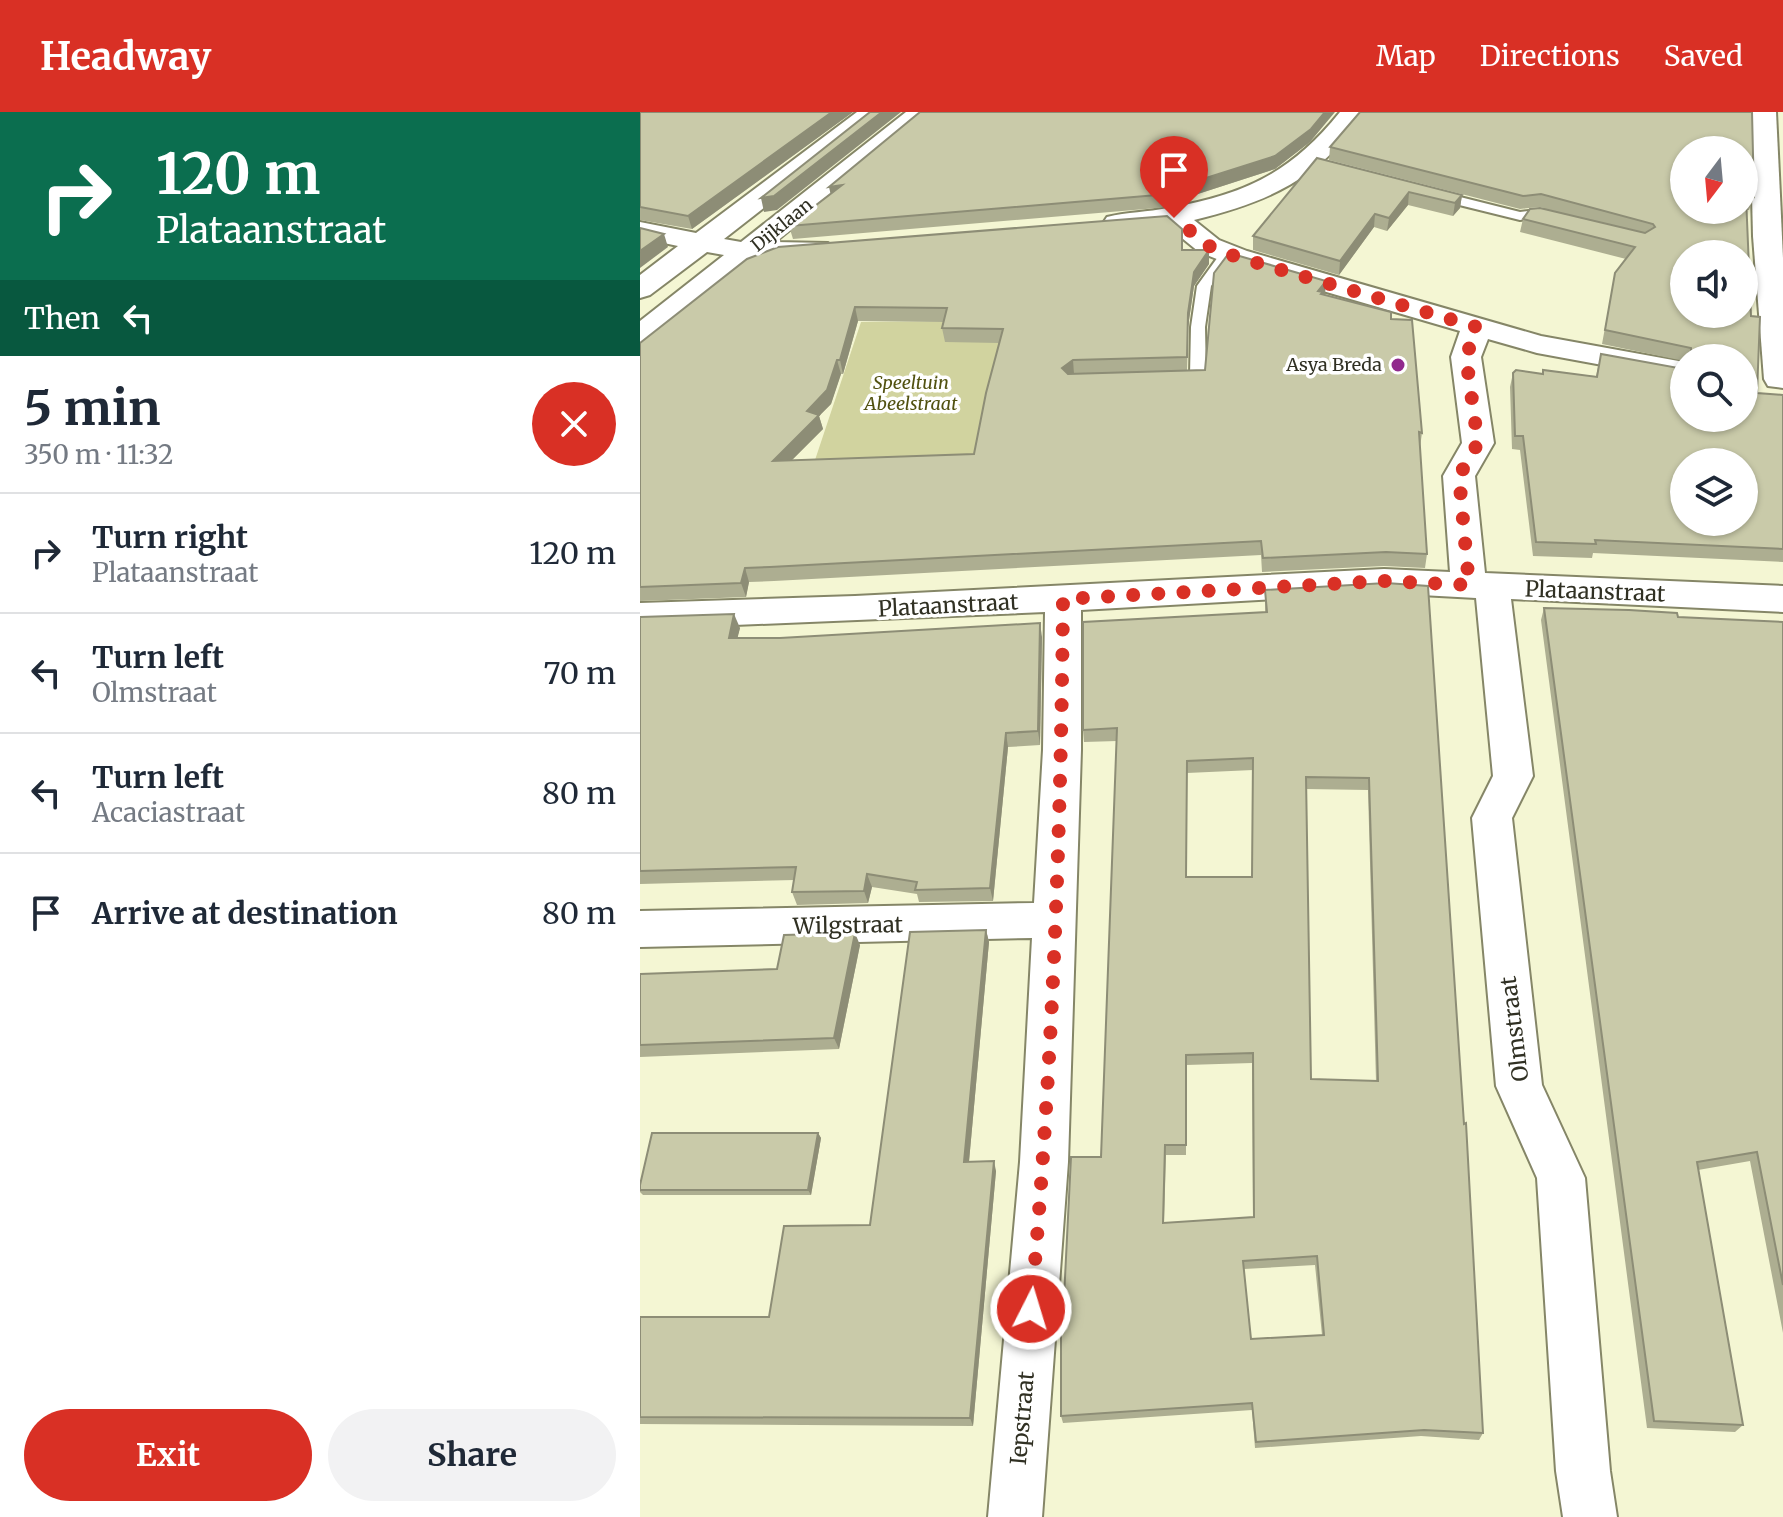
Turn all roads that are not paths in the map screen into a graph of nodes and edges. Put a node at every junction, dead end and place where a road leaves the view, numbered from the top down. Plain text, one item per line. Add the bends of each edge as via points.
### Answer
1 (873, 112) edge
2 (922, 112) edge
3 (1353, 112) edge
4 (1770, 120) edge
5 (1414, 189) edge
6 (1174, 218) junction
7 (1568, 221) edge
8 (1098, 225) edge
9 (640, 230) edge
10 (1775, 236) edge
11 (703, 242) junction
12 (838, 248) edge
13 (748, 252) junction
14 (1228, 253) junction
15 (640, 289) edge
16 (1477, 327) junction
17 (640, 336) edge
18 (1670, 369) edge
19 (1758, 377) edge
20 (1781, 379) edge
21 (1167, 380) edge
22 (1481, 586) junction
23 (1063, 599) junction
24 (1783, 599) edge
25 (640, 616) edge
26 (1055, 920) junction
27 (640, 929) edge
28 (1015, 1517) edge
29 (1590, 1517) edge

1 - 11 street, Dijklaan
2 - 13 street, Dijklaan
3 - 6 street via 1316,164
4 - 10 street
5 - 7 lane via 1520,216
6 - 8 street
6 - 14 street via 1209,246
9 - 11 street
10 - 20 street
11 - 13 street
11 - 15 street, Dijklaan
12 - 13 street
13 - 17 street, Dijklaan
14 - 16 street
14 - 21 lane via 1204,286 1198,379
16 - 18 street
16 - 22 street, Olmstraat via 1466,357 1478,443 1459,476
19 - 20 street
22 - 23 street, Plataanstraat via 1384,581
22 - 24 street, Plataanstraat
22 - 29 street, Olmstraat via 1513,776 1492,818 1519,1086 1561,1178
23 - 25 street, Plataanstraat
23 - 26 street, Iepstraat
26 - 27 street, Wilgstraat
26 - 28 street, Iepstraat via 1044,1162

